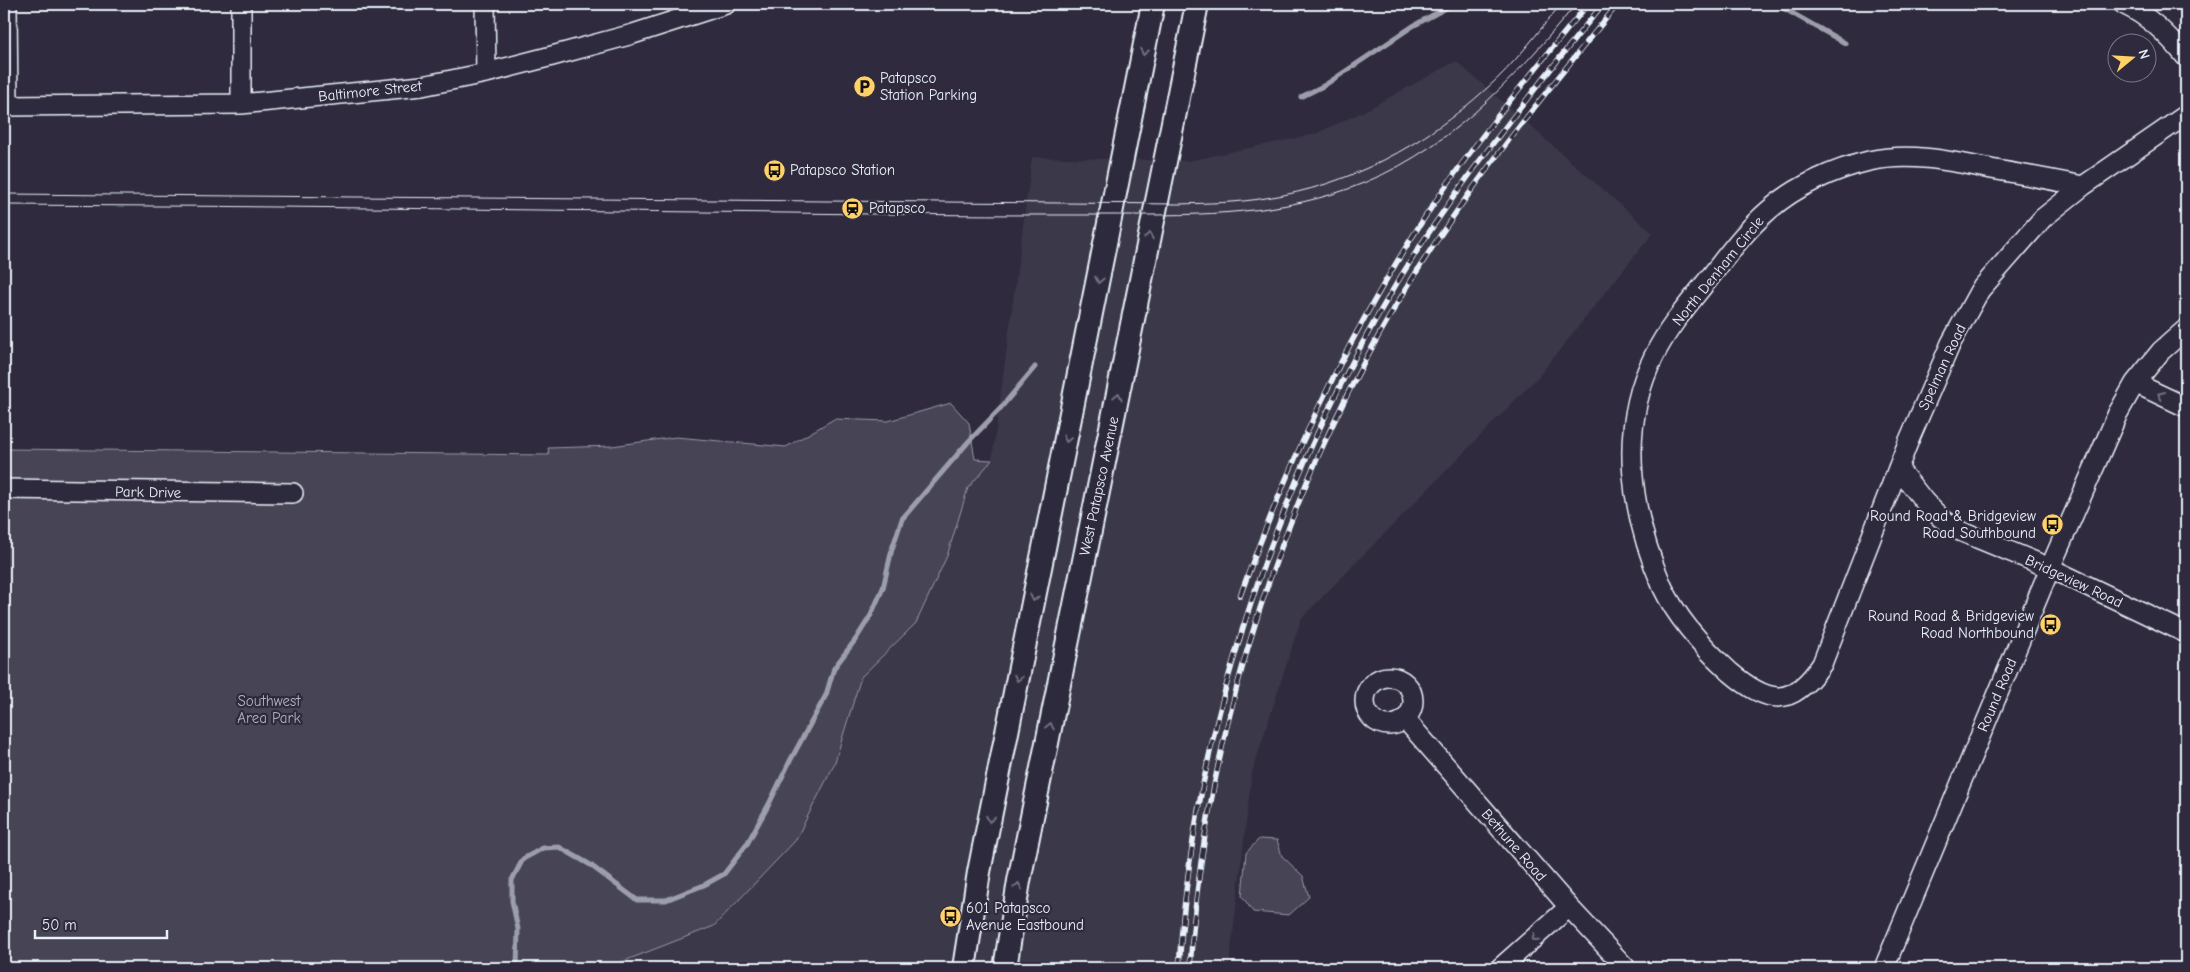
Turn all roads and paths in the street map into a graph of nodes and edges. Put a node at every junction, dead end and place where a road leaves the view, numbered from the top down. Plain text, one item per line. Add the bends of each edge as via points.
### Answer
1 (7, 4) edge
2 (241, 4) edge
3 (485, 4) edge
4 (724, 4) edge
5 (1153, 4) edge
6 (1188, 4) edge
7 (1197, 4) edge
8 (2123, 4) edge
9 (2186, 58) edge
10 (1182, 72) junction
11 (486, 73) junction
12 (241, 104) junction
13 (6, 106) edge
14 (2186, 115) edge
15 (2082, 186) junction
16 (2186, 329) edge
17 (2135, 383) junction
18 (2186, 407) edge
19 (1898, 468) junction
20 (4, 489) edge
21 (292, 493) dead end
22 (2050, 568) junction
23 (2186, 633) edge
24 (1797, 692) joint
25 (1405, 719) dead end
26 (1569, 907) junction
27 (964, 968) edge
28 (1005, 968) edge
29 (1500, 968) edge
30 (1626, 968) edge
31 (1884, 968) edge

1 - 13 street
2 - 12 street
3 - 11 street
4 - 11 street, Baltimore Street via 633,34
5 -> 27 main road via 979,872
6 - 10 main road via 1178,51
7 - 10 main road, West Patapsco Avenue
8 - 9 street via 2139,12 2167,35
28 -> 10 main road, West Patapsco Avenue via 1021,872
11 - 12 street, Baltimore Street via 422,86
12 - 13 street, Baltimore Street
14 - 15 street, Spelman Road
15 - 19 street, Spelman Road via 2042,218 1980,290 1951,343
15 - 24 street, North Denham Circle via 1942,160 1906,158 1871,161 1840,170 1803,186 1770,208 1745,233 1676,320 1653,356 1638,398 1631,434 1631,474 1638,511 1664,589 1682,620 1732,673 1771,697
16 - 17 street, Round Road via 2161,351
18 -> 17 street
17 - 22 street, Round Road via 2118,413
19 - 22 street, Bridgeview Road via 1942,518 1960,531
19 - 24 street, Spelman Road via 1822,664
20 - 21 street, Park Drive
22 - 23 street, Bridgeview Road
22 - 31 street, Round Road
25 - 26 street, Bethune Road
26 -> 29 street
26 - 30 street, Bethune Road

